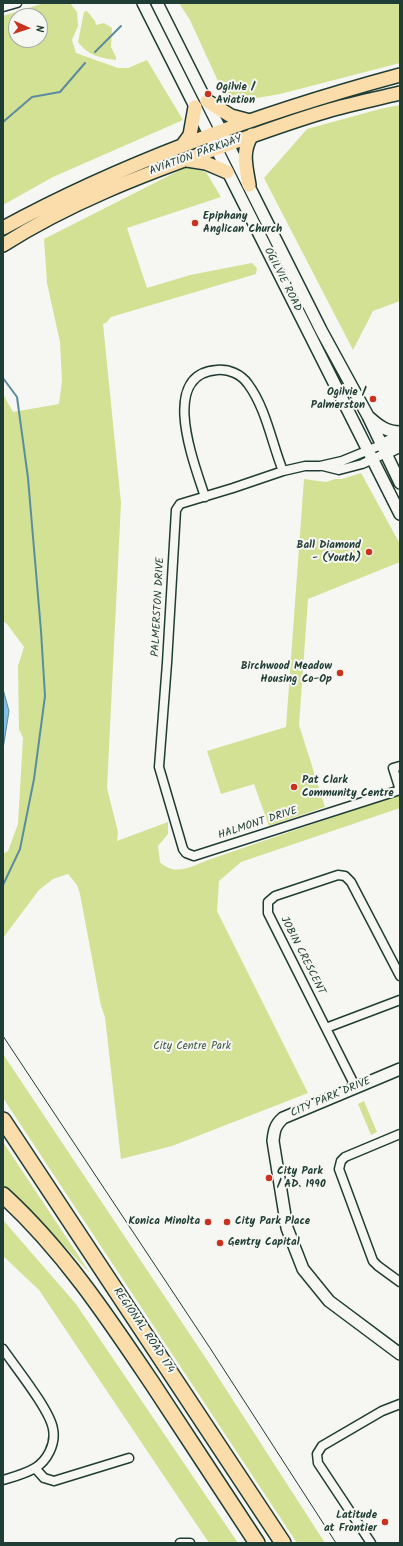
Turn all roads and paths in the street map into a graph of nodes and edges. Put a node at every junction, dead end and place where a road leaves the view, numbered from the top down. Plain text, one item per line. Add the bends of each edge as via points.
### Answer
1 (17, 3) edge
2 (142, 3) edge
3 (157, 3) edge
4 (3, 8) edge
5 (400, 75) edge
6 (400, 93) edge
7 (207, 101) junction
8 (195, 107) junction
9 (250, 121) junction
10 (222, 131) junction
11 (252, 135) junction
12 (210, 136) junction
13 (182, 146) junction
14 (222, 146) junction
15 (184, 160) junction
16 (227, 172) junction
17 (248, 185) junction
18 (3, 228) edge
19 (3, 245) edge
20 (368, 416) junction
21 (400, 432) edge
22 (400, 436) edge
23 (400, 446) edge
24 (383, 449) junction
25 (370, 455) junction
26 (283, 472) junction
27 (400, 483) edge
28 (205, 497) junction
29 (400, 514) edge
30 (400, 766) edge
31 (186, 854) joint
32 (400, 976) edge
33 (400, 1000) edge
34 (326, 1028) junction
35 (400, 1070) edge
36 (356, 1088) junction
37 (3, 1120) edge
38 (400, 1134) edge
39 (3, 1195) edge
40 (3, 1202) edge
41 (28, 1220) junction
42 (400, 1282) edge
43 (3, 1349) edge
44 (400, 1354) edge
45 (400, 1404) edge
46 (129, 1458) dead end
47 (35, 1468) junction
48 (3, 1480) edge
49 (180, 1543) edge
50 (190, 1543) edge
51 (257, 1543) edge
52 (283, 1543) edge
53 (372, 1543) edge

1 - 4 street
2 - 8 main road, OGILVIE ROAD
3 - 7 main road, OGILVIE ROAD
5 - 9 main road, AVIATION PARKWAY
6 - 11 main road, AVIATION PARKWAY via 326,111
7 - 9 main road via 231,116
7 - 10 main road, OGILVIE ROAD
8 - 12 main road, OGILVIE ROAD
8 - 13 main road via 190,135
9 - 10 main road, AVIATION PARKWAY
10 - 12 main road, AVIATION PARKWAY
10 - 14 main road, OGILVIE ROAD
11 - 14 main road, AVIATION PARKWAY
11 - 17 main road via 245,150
12 - 13 main road, AVIATION PARKWAY
12 - 14 main road, OGILVIE ROAD
13 - 18 main road, AVIATION PARKWAY via 72,191
14 - 15 main road, AVIATION PARKWAY
14 - 16 main road, OGILVIE ROAD
14 - 17 main road, OGILVIE ROAD
15 - 16 main road via 206,163
15 - 19 main road, AVIATION PARKWAY via 107,190
16 - 25 main road, OGILVIE ROAD
17 - 20 main road, OGILVIE ROAD via 321,330
20 - 21 main road via 387,430
20 - 24 main road, OGILVIE ROAD
22 - 24 main road
23 - 24 main road
24 - 25 street, PALMERSTON DRIVE
24 - 27 main road, OGILVIE ROAD
25 - 26 street, PALMERSTON DRIVE
25 - 29 main road, OGILVIE ROAD
26 - 28 street, PALMERSTON DRIVE
26 - 28 street via 267,424 248,383 241,376 228,370 206,371 193,379 189,386 184,414 189,448
28 - 31 street, PALMERSTON DRIVE via 180,504 176,510 159,767
30 - 31 street, HALMONT DRIVE via 393,768 400,790 219,849 194,856
32 - 34 street, JOBIN CRESCENT via 351,882 345,876 338,875 275,896 268,902 268,913
33 - 34 street
34 - 36 street, JOBIN CRESCENT
35 - 36 main road, CITY PARK DRIVE
36 - 44 main road, CITY PARK DRIVE via 290,1115 277,1123 273,1141 281,1198 287,1228 303,1269 329,1301
37 - 52 highway, REGIONAL ROAD 174
38 - 42 street via 345,1158 341,1161 339,1169 372,1258 378,1266
39 - 41 highway, REGIONAL ROAD 174
40 - 41 highway
41 - 51 highway, REGIONAL ROAD 174 via 59,1253 106,1313
43 - 47 street via 46,1412 53,1429 54,1440 48,1456
45 - 53 street via 382,1411 322,1446 317,1454 318,1463
46 - 47 street via 54,1480 44,1478
47 - 48 street
49 - 50 street

